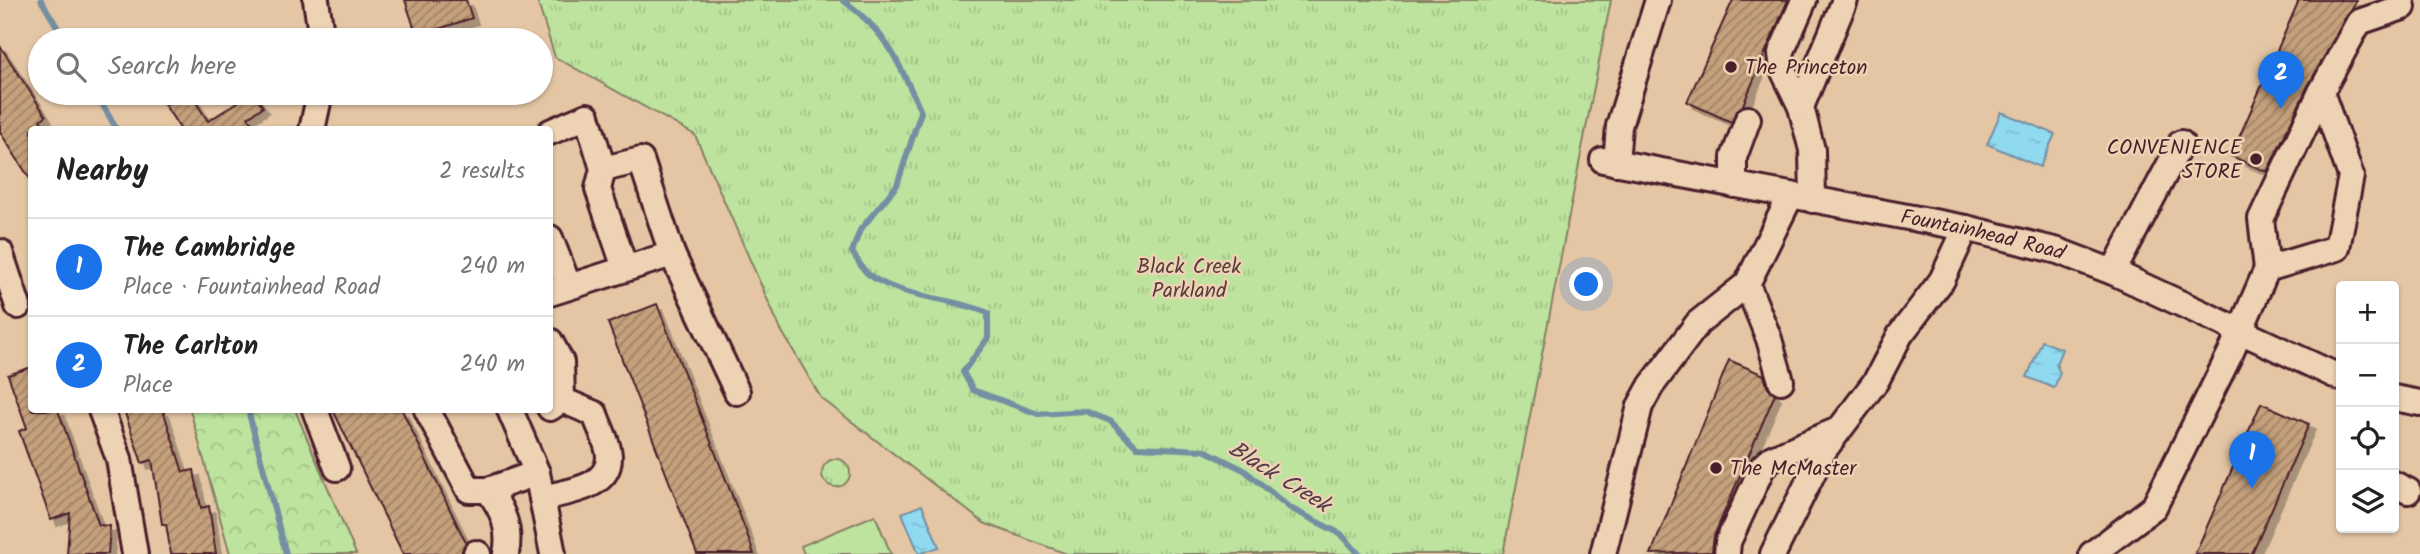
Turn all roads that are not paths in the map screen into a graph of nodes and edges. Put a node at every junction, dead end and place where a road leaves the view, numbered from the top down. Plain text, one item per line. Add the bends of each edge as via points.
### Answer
1 (316, 0) edge
2 (1658, 0) edge
3 (1804, 0) edge
4 (1845, 0) edge
5 (2403, 7) dead end
6 (320, 28) edge
7 (2321, 92) junction
8 (317, 105) edge
9 (1801, 107) junction
10 (1748, 119) dead end
11 (313, 126) edge
12 (553, 131) edge
13 (2181, 143) dead end
14 (603, 169) junction
15 (1734, 184) junction
16 (1802, 197) junction
17 (1966, 228) junction
18 (0, 252) edge
19 (672, 254) junction
20 (553, 255) edge
21 (625, 268) junction
22 (2267, 269) junction
23 (2113, 272) junction
24 (1747, 285) junction
25 (559, 290) edge
26 (17, 307) edge
27 (2239, 331) junction
28 (553, 347) edge
29 (2336, 376) edge
30 (1781, 382) dead end
31 (737, 392) dead end
32 (2399, 399) edge
33 (2420, 403) edge
34 (553, 406) edge
35 (103, 413) edge
36 (315, 413) edge
37 (429, 413) edge
38 (514, 417) edge
39 (1838, 430) junction
40 (337, 468) dead end
41 (537, 473) junction
42 (488, 490) junction
43 (542, 498) junction
44 (135, 554) edge
45 (506, 554) edge
46 (553, 554) edge
47 (1603, 554) edge
48 (1727, 554) edge
49 (1773, 554) edge
50 (2092, 554) edge

1 - 6 street
2 - 15 street, Fountainhead Road via 1609,161
3 - 9 street via 1781,53 1783,70
4 - 9 street
5 - 7 street via 2359,22
7 - 22 street via 2261,219
7 - 22 street via 2351,176 2336,248
8 - 11 street
9 - 16 street via 1812,150
10 - 15 street via 1734,157
12 - 14 street via 587,117
13 - 23 street
14 - 19 street via 641,160
14 - 21 street via 598,189
15 - 16 street, Fountainhead Road
16 - 17 street, Fountainhead Road
16 - 24 street
17 - 23 street, Fountainhead Road via 2058,251
17 - 39 street via 1942,280
18 - 26 street
19 - 21 street
19 - 31 street
20 - 25 street
21 - 25 street
22 - 27 street
23 - 27 street, Fountainhead Road
24 - 30 street
24 - 47 street via 1698,323 1640,406
27 - 29 street, Fountainhead Road
27 - 50 street via 2154,507
28 - 34 street via 561,362
32 - 33 street
34 - 43 street via 595,414 609,458 603,474 591,486
35 - 44 street via 122,469
36 - 40 street
37 - 42 street via 469,490
38 - 41 street
39 - 48 street via 1763,466 1728,542
39 - 49 street
41 - 42 street
41 - 43 street
42 - 45 street via 509,533
43 - 46 street

